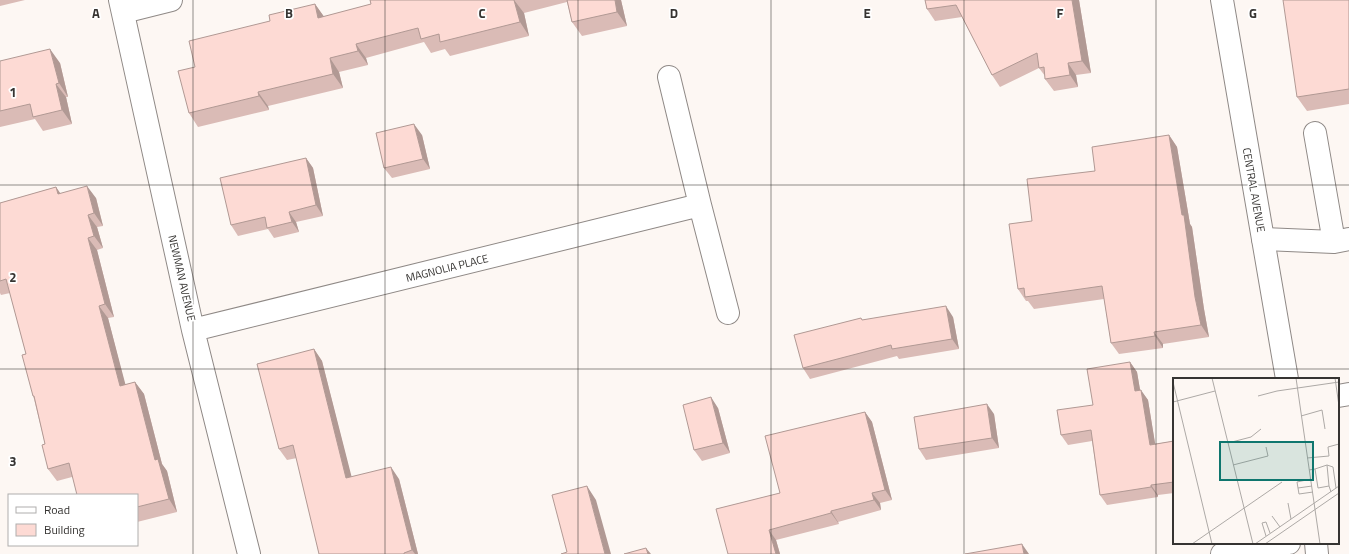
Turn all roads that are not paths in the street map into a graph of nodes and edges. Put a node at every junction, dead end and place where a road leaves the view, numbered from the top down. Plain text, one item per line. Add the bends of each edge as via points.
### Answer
1 (171, 0) edge
2 (1222, 0) edge
3 (121, 6) edge
4 (669, 77) dead end
5 (1315, 134) dead end
6 (700, 206) junction
7 (1263, 239) junction
8 (1341, 241) edge
9 (728, 313) dead end
10 (193, 330) junction
11 (1287, 378) edge
12 (1349, 394) edge
13 (1339, 396) edge
14 (1283, 544) edge
15 (1316, 544) edge
16 (249, 554) edge
17 (1222, 554) edge
18 (1317, 554) edge

1 - 3 street
2 - 7 street, CENTRAL AVENUE
3 - 10 street, NEWMAN AVENUE
4 - 6 street
5 - 8 street
6 - 9 street
6 - 10 street, MAGNOLIA PLACE
7 - 8 street
7 - 11 street, CENTRAL AVENUE
10 - 16 street, NEWMAN AVENUE
12 - 13 street
14 - 17 street
15 - 18 street

